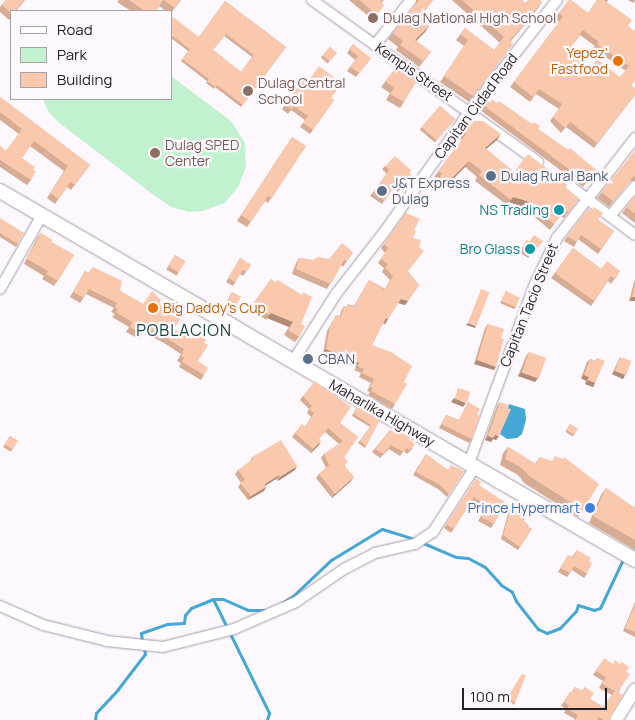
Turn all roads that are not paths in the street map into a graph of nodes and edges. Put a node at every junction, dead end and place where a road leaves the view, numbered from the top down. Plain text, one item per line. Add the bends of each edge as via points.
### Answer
1 (312, 0) edge
2 (411, 0) edge
3 (557, 0) edge
4 (375, 45) junction
5 (470, 111) junction
6 (635, 138) edge
7 (635, 186) edge
8 (0, 191) edge
9 (586, 198) junction
10 (42, 215) junction
11 (610, 216) junction
12 (635, 235) edge
13 (0, 289) edge
14 (293, 361) junction
15 (472, 465) junction
16 (629, 556) edge
17 (0, 606) edge
18 (635, 690) edge
19 (616, 720) edge

1 - 4 street, Kempis Street
2 - 4 street
3 - 5 street, Capitan Cidad Road
4 - 5 street, Kempis Street
5 - 9 street, Kempis Street
5 - 14 street, Capitan Cidad Road via 336,294
6 - 9 street, Capitan Tacio Street
7 - 11 street
8 - 10 highway, Maharlika Highway
9 - 11 street, Kempis Street
9 - 15 street, Capitan Tacio Street via 557,238 535,284
10 - 13 street
10 - 14 highway, Maharlika Highway
11 - 12 street, Kempis Street
14 - 15 highway, Maharlika Highway
15 - 16 highway, Maharlika Highway
15 - 17 street, Capitan Tacio Street via 432,532 415,544 375,553 344,569 296,602 234,629 163,647 107,641 44,625
18 - 19 main road

